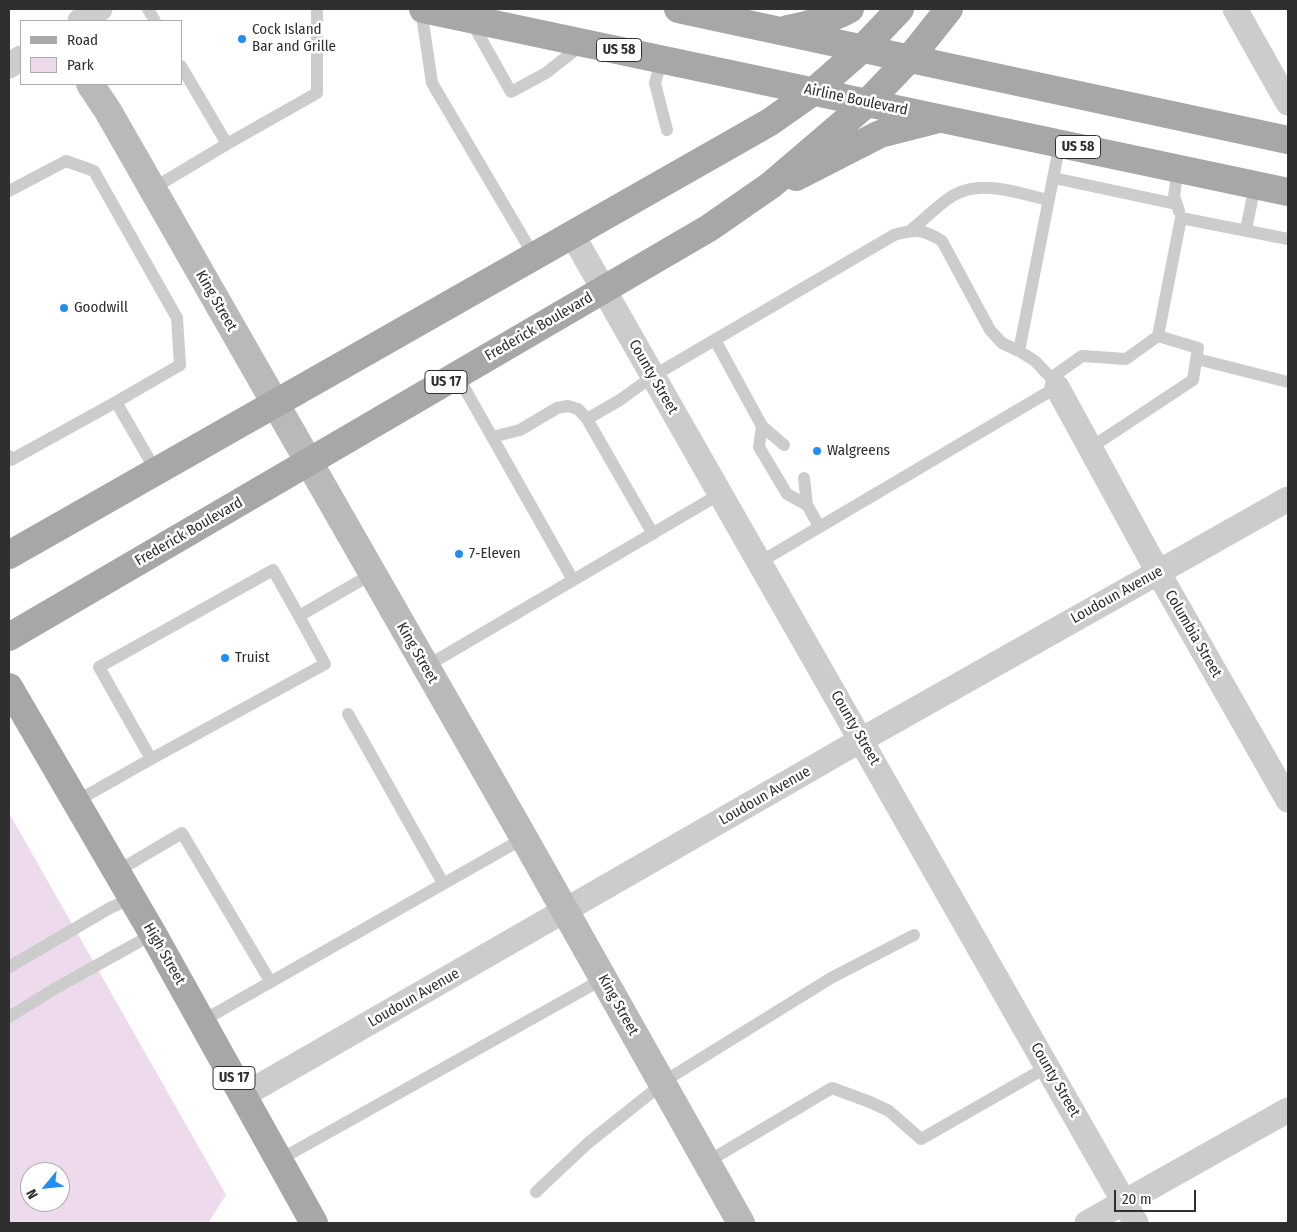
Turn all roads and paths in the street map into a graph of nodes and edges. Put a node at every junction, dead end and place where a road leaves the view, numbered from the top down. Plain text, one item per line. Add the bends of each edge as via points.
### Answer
1 (100, 9) edge
2 (148, 9) edge
3 (317, 9) edge
4 (422, 9) edge
5 (678, 9) edge
6 (850, 9) edge
7 (900, 9) edge
8 (949, 9) edge
9 (1235, 9) edge
10 (470, 19) junction
11 (82, 20) edge
12 (154, 20) edge
13 (780, 31) junction
14 (585, 43) junction
15 (862, 48) junction
16 (910, 58) junction
17 (20, 59) edge
18 (662, 59) junction
19 (9, 66) edge
20 (182, 68) edge
21 (91, 85) edge
22 (814, 91) junction
23 (867, 103) junction
24 (1288, 103) edge
25 (942, 118) junction
26 (667, 130) dead end
27 (1288, 140) edge
28 (1060, 143) junction
29 (227, 144) junction
30 (1178, 168) junction
31 (1054, 178) junction
32 (1256, 185) junction
33 (152, 188) junction
34 (9, 191) edge
35 (1288, 192) edge
36 (1049, 200) junction
37 (745, 203) junction
38 (1176, 204) junction
39 (1181, 218) junction
40 (912, 230) junction
41 (1246, 230) junction
42 (572, 234) junction
43 (1288, 239) edge
44 (534, 256) junction
45 (603, 290) junction
46 (1158, 336) junction
47 (715, 340) junction
48 (1019, 351) junction
49 (1197, 359) junction
50 (457, 375) junction
51 (653, 376) junction
52 (1288, 382) edge
53 (1054, 383) junction
54 (116, 402) junction
55 (274, 404) junction
56 (587, 419) junction
57 (762, 426) junction
58 (492, 437) junction
59 (784, 445) dead end
60 (1090, 448) junction
61 (9, 456) edge
62 (308, 462) junction
63 (156, 471) junction
64 (804, 478) dead end
65 (720, 494) junction
66 (1288, 499) edge
67 (807, 505) junction
68 (819, 526) junction
69 (652, 534) junction
70 (9, 555) edge
71 (760, 562) junction
72 (1158, 572) junction
73 (372, 574) junction
74 (573, 580) junction
75 (298, 616) junction
76 (9, 637) edge
77 (425, 667) junction
78 (9, 687) edge
79 (348, 714) dead end
80 (861, 740) junction
81 (151, 760) junction
82 (1288, 800) edge
83 (75, 802) junction
84 (524, 838) junction
85 (116, 872) junction
86 (443, 883) junction
87 (132, 898) junction
88 (565, 911) junction
89 (153, 934) junction
90 (914, 935) dead end
91 (9, 968) edge
92 (603, 979) junction
93 (270, 981) junction
94 (9, 1017) edge
95 (202, 1021) junction
96 (1047, 1067) junction
97 (662, 1084) junction
98 (244, 1096) junction
99 (1288, 1110) edge
100 (280, 1160) junction
101 (707, 1162) junction
102 (536, 1192) dead end
103 (1130, 1213) edge
104 (314, 1223) edge
105 (741, 1223) edge
106 (1087, 1223) edge

1 - 11 street
2 - 12 lane
3 - 29 lane via 318,93
4 - 10 main road, Airline Boulevard / US 58
4 - 44 lane via 432,83
5 - 13 main road
6 - 13 main road via 821,22
7 - 15 main road
8 - 16 main road, Frederick Boulevard / US 17
9 - 24 street
10 - 14 main road, Airline Boulevard / US 58
10 - 14 lane via 511,92 546,73
13 - 15 main road
14 - 18 main road, Airline Boulevard / US 58
15 - 16 main road
15 - 22 main road
16 - 23 main road, Frederick Boulevard / US 17
16 - 27 main road
17 - 19 street
18 - 22 main road, Airline Boulevard / US 58
18 - 26 lane via 655,84
20 - 29 lane
21 - 33 street, King Street
22 - 23 main road, Airline Boulevard / US 58
22 - 42 main road via 770,122
23 - 25 main road, Airline Boulevard / US 58
23 - 37 main road, Frederick Boulevard / US 17 via 771,185
25 - 28 main road, Airline Boulevard / US 58
25 - 37 main road via 880,134
28 - 30 main road, Airline Boulevard / US 58
28 - 31 lane
29 - 33 lane
30 - 32 main road, Airline Boulevard / US 58
30 - 38 lane
31 - 36 lane
31 - 38 lane
32 - 35 main road, Airline Boulevard / US 58
32 - 41 lane
33 - 55 street, King Street
34 - 54 lane via 66,161 94,171 177,318 180,364
36 - 40 lane via 975,187 954,195
36 - 48 lane
37 - 45 main road, Frederick Boulevard / US 17 via 709,228
38 - 39 lane
39 - 41 lane
39 - 46 lane
40 - 47 lane via 894,235
40 - 48 lane via 929,233 942,241 990,330 1002,343
41 - 43 lane
42 - 44 main road
42 - 45 street, County Street
44 - 55 main road
45 - 50 main road, Frederick Boulevard / US 17
45 - 51 street, County Street
46 - 49 lane via 1198,348
46 - 53 lane via 1126,359 1082,356
47 - 51 lane
47 - 57 lane
48 - 53 lane via 1035,361
49 - 52 lane
49 - 60 lane via 1193,380
50 - 58 lane
50 - 62 main road, Frederick Boulevard / US 17
51 - 56 lane
51 - 65 street, County Street
53 - 60 street, Columbia Street
53 - 68 lane
54 - 61 lane via 11,460
54 - 63 lane
55 - 62 street, King Street
55 - 63 main road
56 - 58 lane via 578,408 557,408 520,430
56 - 69 lane
57 - 59 lane
57 - 67 lane via 759,447 787,494
58 - 74 lane
60 - 72 street, Columbia Street
62 - 73 street, King Street
62 - 76 main road, Frederick Boulevard / US 17
63 - 70 main road
64 - 67 lane
65 - 69 lane
65 - 71 street, County Street
66 - 72 street, Loudoun Avenue
67 - 68 lane
68 - 71 lane
69 - 74 lane
71 - 80 street, County Street
72 - 80 street, Loudoun Avenue
72 - 82 street, Columbia Street
73 - 75 lane
73 - 77 street, King Street
74 - 77 lane
75 - 81 lane via 325,664
75 - 81 lane via 273,570 99,667
77 - 84 street, King Street
78 - 83 main road, High Street / US 17
79 - 86 lane
80 - 88 street, Loudoun Avenue
80 - 96 street, County Street
81 - 83 lane
83 - 85 main road, High Street / US 17
84 - 86 lane
84 - 88 street, King Street
85 - 87 main road, High Street / US 17
85 - 93 lane via 182,833
86 - 93 lane
87 - 89 main road, High Street / US 17
87 - 91 lane
88 - 92 street, King Street
88 - 98 street, Loudoun Avenue
89 - 94 lane
89 - 95 main road, High Street / US 17
90 - 97 lane via 831,978
92 - 97 street, King Street
92 - 100 lane
93 - 95 lane
95 - 98 main road, High Street / US 17
96 - 101 lane via 921,1139 889,1111 832,1088
96 - 103 street, County Street
97 - 101 street, King Street
97 - 102 lane via 588,1143
98 - 100 main road, High Street / US 17
99 - 103 street
100 - 104 main road, High Street / US 17
101 - 105 street, King Street
103 - 106 street

